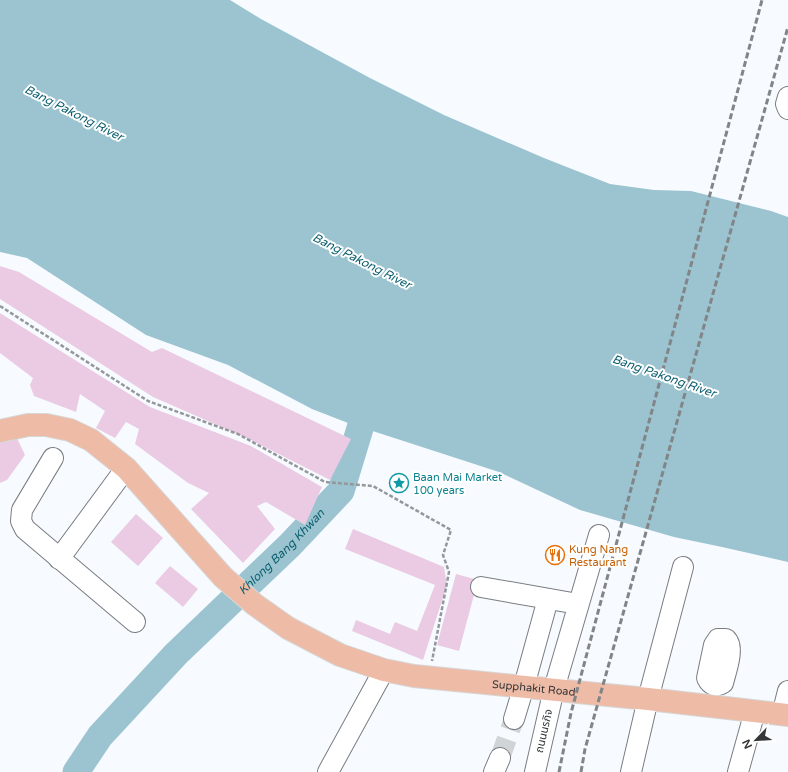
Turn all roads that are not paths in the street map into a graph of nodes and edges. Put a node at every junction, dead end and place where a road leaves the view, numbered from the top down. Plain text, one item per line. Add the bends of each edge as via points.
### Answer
1 (788, 98) edge
2 (788, 109) edge
3 (0, 431) edge
4 (53, 458) dead end
5 (126, 468) junction
6 (598, 535) dead end
7 (59, 558) junction
8 (683, 566) dead end
9 (481, 587) dead end
10 (548, 599) junction
11 (578, 604) junction
12 (135, 622) dead end
13 (384, 670) junction
14 (714, 685) dead end
15 (524, 686) junction
16 (554, 689) junction
17 (788, 691) edge
18 (648, 699) junction
19 (707, 706) junction
20 (748, 711) junction
21 (785, 715) edge
22 (514, 719) tunnel mouth
23 (733, 766) edge
24 (328, 772) edge
25 (535, 772) edge
26 (631, 772) edge
27 (635, 772) edge

1 - 2 street
3 - 5 main road, Supphakit Road via 28,425 46,425 70,430 91,440
4 - 7 street via 22,510 20,521 25,529
5 - 7 street
5 - 13 main road, Supphakit Road via 228,582 254,604 288,628 340,655
6 - 11 street, ถนนนรกิจ
7 - 12 street
8 - 18 street
9 - 10 street
10 - 11 street
10 - 15 street
11 - 16 street, ถนนนรกิจ
13 - 15 main road, Supphakit Road via 414,676
13 - 24 street
14 - 19 street
15 - 16 main road, Supphakit Road
15 - 22 street
16 - 18 main road, Supphakit Road
16 - 25 street, ถนนนรกิจ
17 - 21 street
18 - 19 main road, Supphakit Road
18 - 26 street
19 - 20 main road, Supphakit Road
20 - 21 main road, Supphakit Road
20 - 23 street
26 - 27 street

